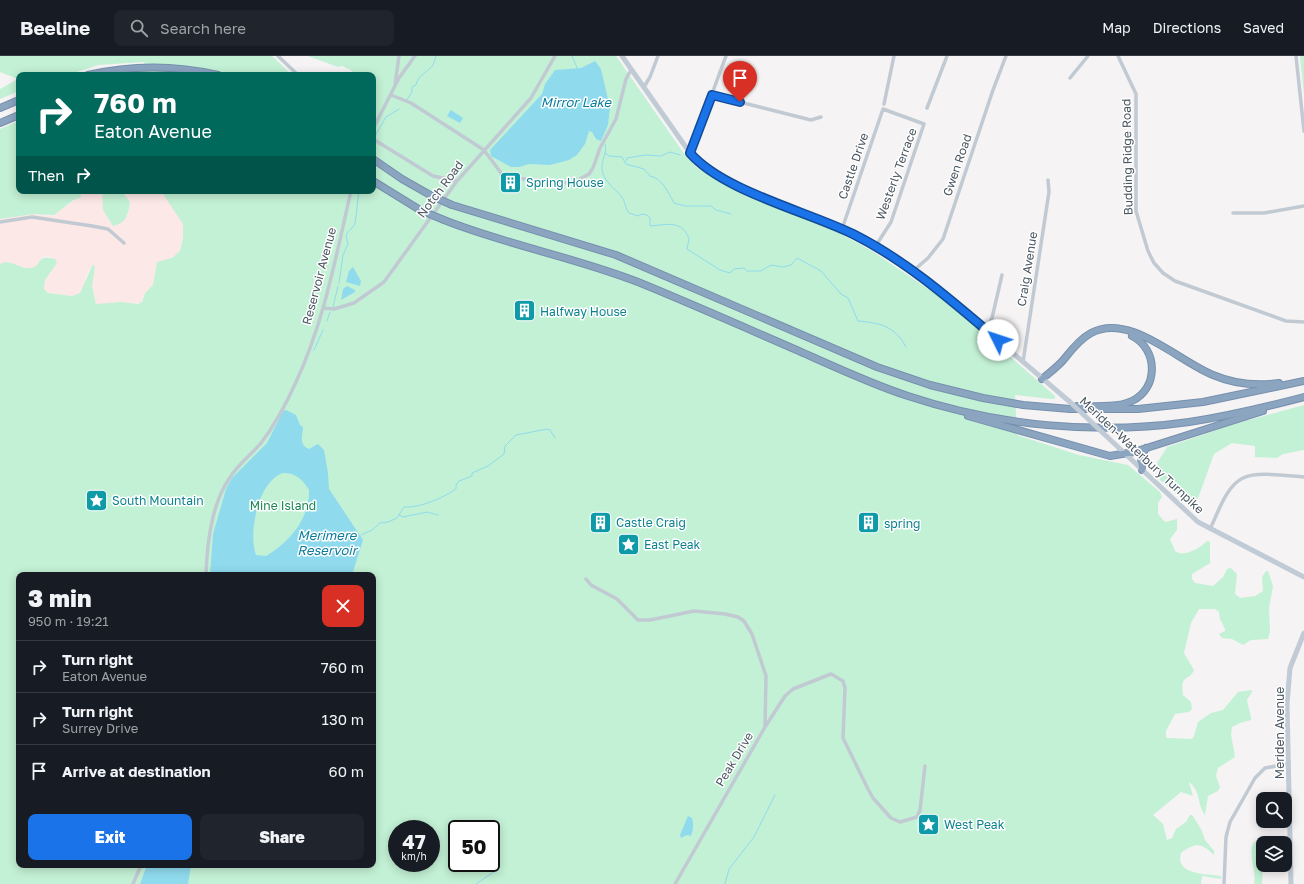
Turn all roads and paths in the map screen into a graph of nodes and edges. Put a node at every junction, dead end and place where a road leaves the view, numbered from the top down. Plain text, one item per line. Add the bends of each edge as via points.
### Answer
1 (278, 56) edge
2 (399, 56) edge
3 (415, 56) edge
4 (555, 56) edge
5 (622, 56) edge
6 (658, 56) edge
7 (726, 56) edge
8 (894, 56) edge
9 (947, 56) edge
10 (1006, 56) edge
11 (1088, 56) edge
12 (1118, 56) edge
13 (1296, 56) edge
14 (631, 70) junction
15 (105, 72) edge
16 (201, 72) edge
17 (295, 72) edge
18 (1070, 78) dead end
19 (395, 87) junction
20 (644, 87) junction
21 (391, 95) junction
22 (712, 95) junction
23 (16, 101) edge
24 (884, 104) dead end
25 (0, 108) edge
26 (927, 108) dead end
27 (883, 109) joint
28 (16, 116) edge
29 (822, 117) dead end
30 (0, 123) edge
31 (376, 123) edge
32 (1304, 131) edge
33 (376, 141) edge
34 (484, 150) junction
35 (690, 153) junction
36 (376, 161) edge
37 (457, 180) junction
38 (1048, 180) dead end
39 (376, 183) edge
40 (350, 194) edge
41 (1304, 206) edge
42 (1233, 213) dead end
43 (0, 222) edge
44 (842, 229) junction
45 (124, 243) dead end
46 (875, 247) junction
47 (913, 271) junction
48 (1002, 275) dead end
49 (323, 308) junction
50 (1304, 322) edge
51 (986, 330) junction
52 (1066, 357) junction
53 (1022, 362) junction
54 (1042, 379) junction
55 (1304, 380) edge
56 (1304, 397) edge
57 (939, 405) junction
58 (1046, 408) junction
59 (1146, 448) junction
60 (1126, 454) junction
61 (1142, 470) junction
62 (1304, 477) edge
63 (1210, 529) junction
64 (206, 572) edge
65 (1304, 577) edge
66 (586, 579) dead end
67 (1304, 633) edge
68 (765, 727) junction
69 (1288, 764) junction
70 (925, 766) dead end
71 (140, 868) edge
72 (133, 884) edge
73 (675, 884) edge
74 (1224, 884) edge
75 (1291, 884) edge

1 - 17 street
2 - 19 street
3 - 19 street
4 - 34 street, Notch Road via 531,98
5 - 14 main road, Meriden-Waterbury Turnpike
6 - 20 street
7 - 22 street
8 - 24 street
9 - 26 street
10 - 47 street, Gwen Road via 943,239 928,258
11 - 18 street
12 - 50 street, Budding Ridge Road via 1136,94 1136,211 1154,263 1163,273 1181,284 1286,321
13 - 32 street
14 - 20 main road, Meriden-Waterbury Turnpike
14 - 34 street via 626,78 613,126 600,148 592,171 584,178 573,183 561,184 508,178 500,174
15 - 16 highway via 159,67
19 - 21 street
20 - 35 main road, Meriden-Waterbury Turnpike
21 - 31 street
21 - 34 street via 411,103
22 - 29 street via 811,120
22 - 35 street
23 - 25 highway
27 - 44 street, Castle Drive
27 - 46 street, Westerly Terrace via 924,124 891,222
28 - 30 highway
33 - 37 street via 433,176
34 - 37 street, Notch Road
35 - 44 main road, Meriden-Waterbury Turnpike via 705,168
36 - 58 highway, bridge via 402,179 452,205 592,246 630,260 906,377 983,398
37 - 49 street, Notch Road via 384,282 354,303 334,309
38 - 53 street, Craig Avenue via 1049,192
39 - 57 highway, bridge via 420,210 444,220 620,275 870,382
40 - 49 street, Reservoir Avenue
41 - 42 street via 1264,213
43 - 45 street via 32,217 92,226 108,229
44 - 46 main road, Meriden-Waterbury Turnpike
46 - 47 main road, Meriden-Waterbury Turnpike
47 - 51 main road, Meriden-Waterbury Turnpike
48 - 51 street via 992,318
49 - 64 street, Reservoir Avenue via 292,390 264,438 232,473 225,485 212,526
51 - 53 main road, Meriden-Waterbury Turnpike
52 - 54 highway
52 - 55 highway via 1068,352 1091,333 1103,328 1116,327 1131,331 1202,370 1227,380 1264,384
52 - 58 highway via 1093,336 1109,331 1122,332 1134,336 1144,345 1152,359 1152,374 1144,391 1130,402
53 - 54 main road, Meriden-Waterbury Turnpike
54 - 60 main road, Meriden-Waterbury Turnpike, bridge
55 - 58 highway via 1222,399 1171,407 1112,410
56 - 57 highway via 1206,419 1121,427 1030,423
56 - 59 highway
57 - 60 highway via 952,412 1104,456
59 - 60 highway
59 - 61 highway via 1141,457
60 - 61 main road, Meriden-Waterbury Turnpike
61 - 63 main road, Meriden-Waterbury Turnpike via 1189,514
62 - 63 street via 1244,477 1230,489
63 - 65 main road, Meriden-Waterbury Turnpike
66 - 68 street, Peak Drive via 591,585 617,599 638,620 694,611 725,614 741,619 752,634 766,676
67 - 69 main road, Meriden Avenue via 1290,668 1287,704
68 - 70 street via 789,693 831,674 843,681 845,688 843,738 870,793 891,818 900,822 917,817
68 - 73 street, Peak Drive
69 - 74 street via 1265,768 1255,778 1230,822 1226,837
69 - 75 main road, Meriden Avenue
71 - 72 street

